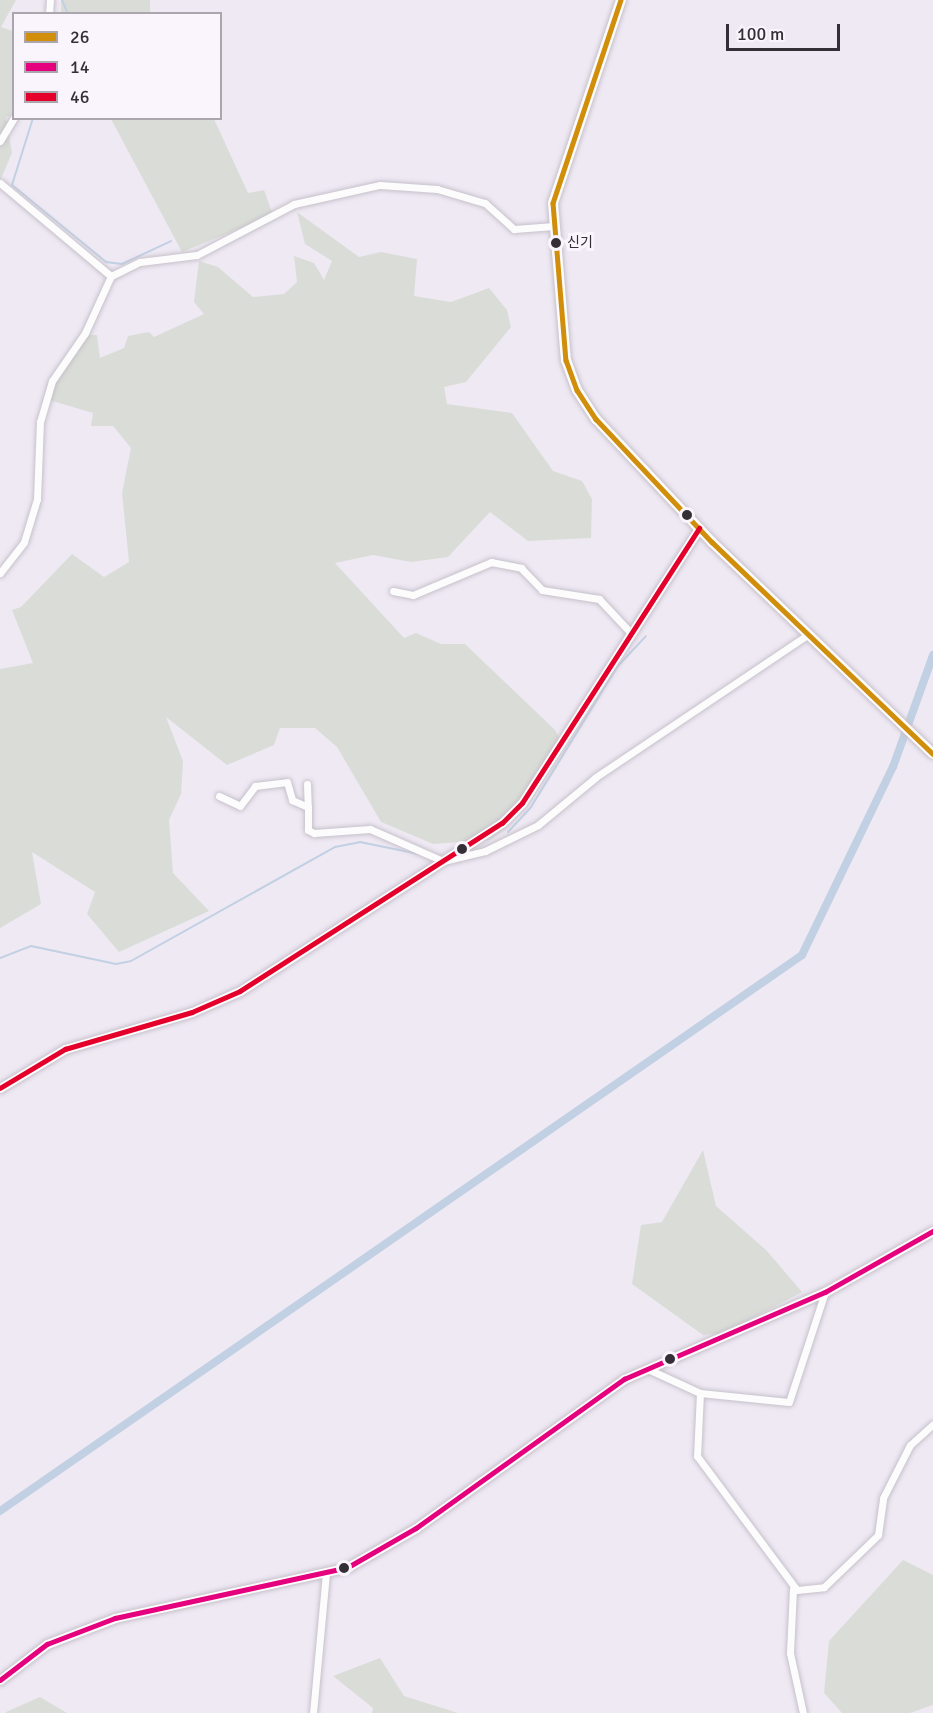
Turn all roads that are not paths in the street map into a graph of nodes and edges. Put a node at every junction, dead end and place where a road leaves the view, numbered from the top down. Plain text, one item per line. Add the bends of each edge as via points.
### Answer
1 (621, 0) edge
2 (13, 120) edge
3 (0, 141) edge
4 (0, 183) edge
5 (554, 226) junction
6 (111, 276) junction
7 (699, 528) junction
8 (0, 573) edge
9 (393, 591) dead end
10 (628, 631) junction
11 (806, 636) junction
12 (930, 750) edge
13 (307, 784) dead end
14 (219, 796) dead end
15 (308, 807) junction
16 (443, 861) junction
17 (0, 1088) edge
18 (933, 1231) edge
19 (825, 1292) junction
20 (650, 1370) junction
21 (700, 1393) junction
22 (933, 1424) edge
23 (326, 1573) junction
24 (793, 1589) junction
25 (0, 1680) edge
26 (313, 1713) edge
27 (803, 1713) edge

1 - 5 main road via 553,202
2 - 3 street
4 - 6 street
5 - 6 street via 514,229 485,204 437,189 380,185 294,204 192,258 140,262
5 - 7 main road via 566,360 577,390 603,426
6 - 8 street via 85,333 52,381 40,422 37,499 24,542
7 - 10 street via 641,623
7 - 11 main road
9 - 10 street via 413,595 491,562 521,568 542,590 599,599
10 - 16 street via 522,803
11 - 12 main road
11 - 16 street via 596,777 538,825 485,851
13 - 15 street
14 - 15 street via 240,806 255,786 287,782 292,800
15 - 16 street via 308,830 314,833 370,829
16 - 17 street via 240,991 192,1012 65,1049
18 - 19 street
19 - 20 street
19 - 21 street via 789,1402
20 - 21 street
20 - 23 street via 624,1379 394,1542 348,1567
21 - 24 street via 697,1456
22 - 24 street via 910,1445 889,1488 878,1535 824,1587
23 - 25 street via 74,1631 47,1644
23 - 26 street
24 - 27 street via 790,1653

